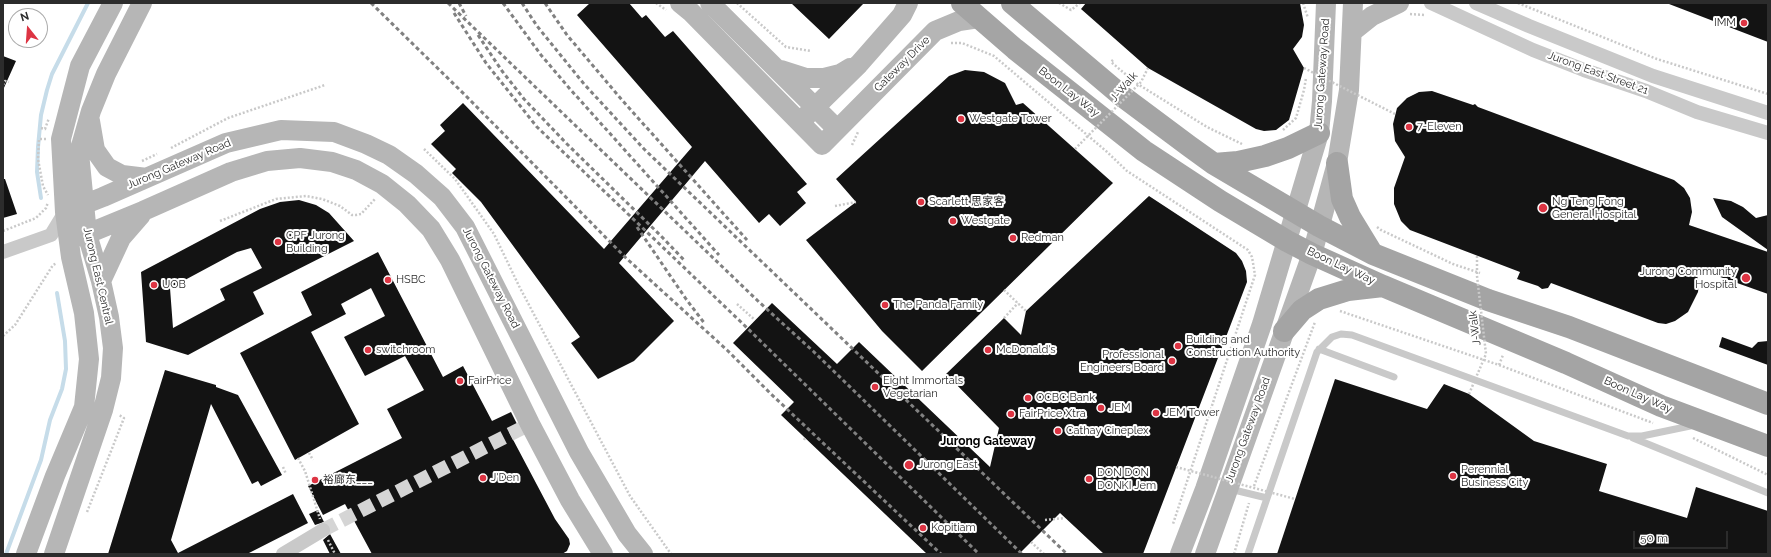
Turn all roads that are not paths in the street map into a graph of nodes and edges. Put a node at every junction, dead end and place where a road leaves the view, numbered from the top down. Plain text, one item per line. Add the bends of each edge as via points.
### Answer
1 (113, 3) edge
2 (142, 3) edge
3 (680, 3) edge
4 (710, 3) edge
5 (908, 3) edge
6 (962, 3) edge
7 (1012, 3) edge
8 (1326, 3) edge
9 (1353, 3) edge
10 (1476, 3) edge
11 (1402, 9) edge
12 (1430, 10) edge
13 (979, 18) junction
14 (1352, 32) junction
15 (858, 64) junction
16 (777, 68) junction
17 (816, 108) junction
18 (1768, 113) edge
19 (89, 115) junction
20 (799, 122) junction
21 (837, 129) junction
22 (1318, 133) junction
23 (1768, 133) edge
24 (346, 136) junction
25 (366, 144) junction
26 (1189, 146) junction
27 (1337, 163) junction
28 (1214, 164) junction
29 (347, 167) junction
30 (142, 170) junction
31 (1175, 172) junction
32 (85, 205) junction
33 (144, 211) junction
34 (65, 212) junction
35 (1294, 213) junction
36 (1319, 226) junction
37 (69, 241) junction
38 (1287, 241) junction
39 (3, 252) edge
40 (1312, 254) junction
41 (1373, 254) junction
42 (102, 281) junction
43 (1383, 286) junction
44 (1569, 327) junction
45 (1284, 331) junction
46 (1319, 349) junction
47 (1566, 363) junction
48 (1394, 377) dead end
49 (1764, 402) edge
50 (1707, 423) junction
51 (1628, 436) junction
52 (1768, 446) edge
53 (1227, 488) junction
54 (1768, 493) edge
55 (1267, 498) junction
56 (323, 530) tunnel mouth
57 (601, 553) edge
58 (26, 554) edge
59 (54, 554) edge
60 (283, 554) edge
61 (643, 554) edge
62 (1180, 554) edge
63 (1205, 554) edge
64 (1248, 554) edge

1 - 34 main road, Jurong East Central via 80,66 64,124 61,139
2 - 19 main road, Jurong East Central via 106,74
3 - 20 main road, Gateway Drive
4 - 16 main road
5 - 15 main road via 902,14
6 - 13 main road, Boon Lay Way
7 - 26 main road via 1122,96
8 - 22 main road, Jurong Gateway Road via 1322,101
9 - 14 main road, Jurong Gateway Road
10 - 18 street, Jurong East Street 21 via 1652,76
11 - 14 main road via 1372,16
12 - 23 street, Jurong East Street 21 via 1697,112
13 - 21 main road, Gateway Drive via 959,21 935,31
13 - 31 main road, Boon Lay Way via 1144,151
14 - 27 main road, Jurong Gateway Road via 1349,90
15 - 16 main road via 840,74 824,78 806,78
15 - 17 main road
16 - 17 main road
17 - 20 main road
17 - 21 main road
19 - 30 main road via 95,150 104,164 122,175
19 - 32 main road, Jurong East Central via 79,153
20 - 21 main road, Gateway Drive via 822,145
22 - 28 main road via 1265,156
22 - 35 main road, Jurong Gateway Road
24 - 25 main road, Jurong Gateway Road
24 - 29 main road
24 - 30 main road, Jurong Gateway Road via 334,132 271,131
25 - 29 main road
25 - 61 main road, Jurong Gateway Road via 389,155 416,174 442,197 465,227 579,452 627,534
26 - 28 main road
26 - 31 main road via 1188,162
27 - 36 main road, Jurong Gateway Road
27 - 41 main road via 1342,199
28 - 35 main road
29 - 33 main road via 332,162 300,158 268,161 232,172
29 - 57 main road via 386,186 431,229 450,260 530,424
30 - 32 main road, Jurong Gateway Road
31 - 38 main road, Boon Lay Way
32 - 34 main road, Jurong Gateway Road
32 - 37 main road, Jurong East Central
33 - 37 main road
33 - 42 main road via 121,238
34 - 37 main road, Jurong East Central
35 - 36 main road
35 - 38 main road, Jurong Gateway Road
36 - 40 main road, Jurong Gateway Road
36 - 41 main road
37 - 39 street
37 - 42 main road, Jurong East Central
37 - 58 main road, Jurong East Central via 84,313 89,360 84,407
38 - 40 main road, Boon Lay Way
38 - 62 main road, Jurong Gateway Road via 1243,380
40 - 43 main road, Boon Lay Way
40 - 45 main road, Jurong Gateway Road
41 - 44 main road via 1488,300
42 - 59 main road, Jurong East Central via 113,348 111,378 103,410
43 - 45 main road via 1348,290 1319,299 1302,310
43 - 47 main road, Boon Lay Way
44 - 47 main road via 1560,343
44 - 49 main road
45 - 53 main road, Jurong Gateway Road
46 - 48 lane
46 - 51 lane via 1332,337 1341,334 1352,335
46 - 55 lane
47 - 50 main road, Boon Lay Way via 1661,406
50 - 51 lane via 1642,436
50 - 52 main road, Boon Lay Way
51 - 54 lane
53 - 55 lane
53 - 63 main road, Jurong Gateway Road
55 - 64 lane
56 - 60 street

